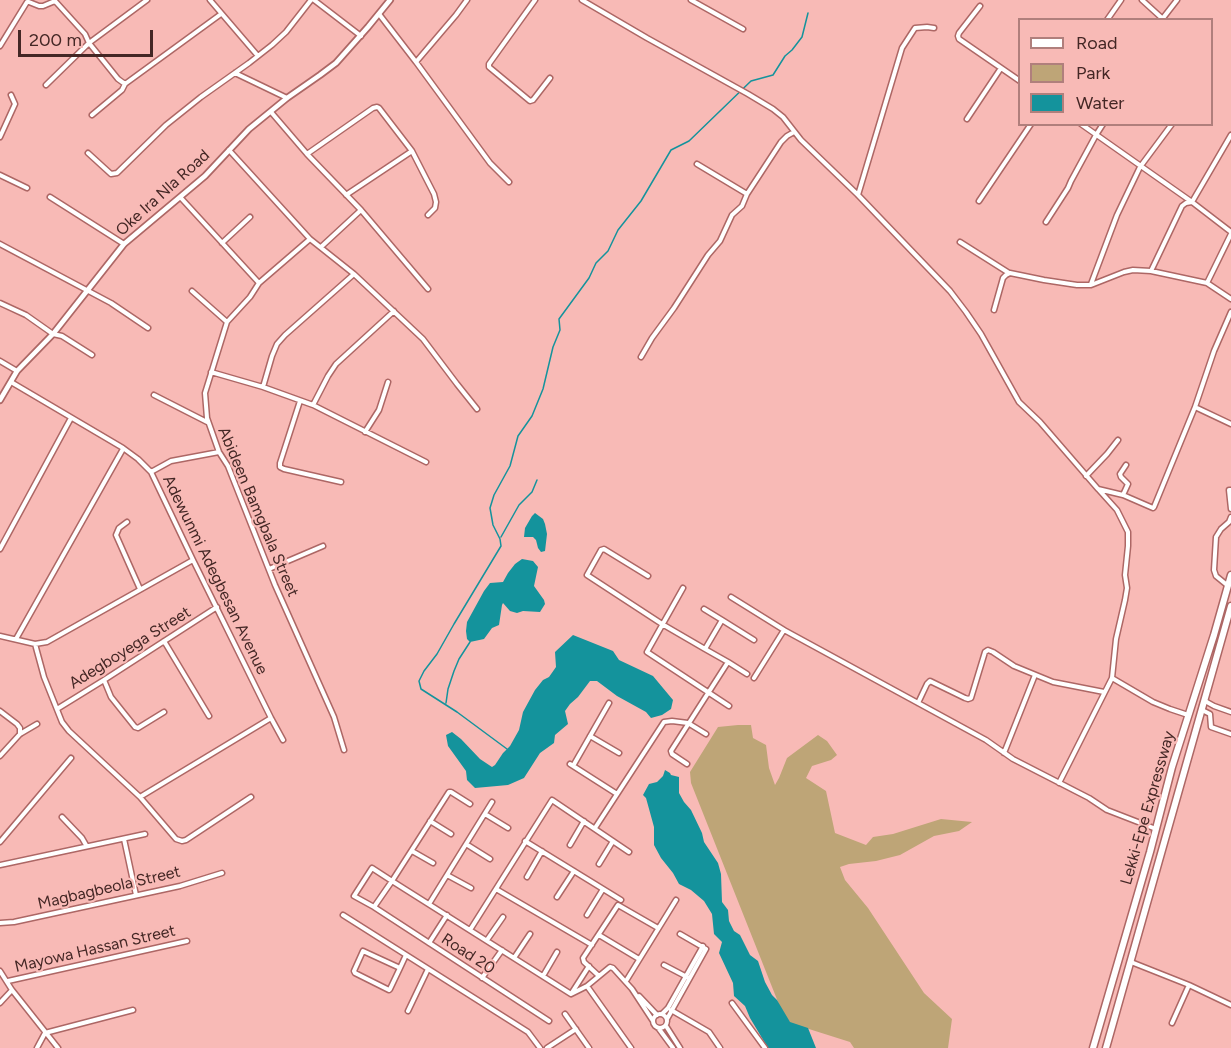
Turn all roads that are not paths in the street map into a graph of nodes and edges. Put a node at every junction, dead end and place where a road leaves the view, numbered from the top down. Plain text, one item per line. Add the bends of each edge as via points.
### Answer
1 (147, 0) edge
2 (210, 0) edge
3 (312, 0) edge
4 (390, 0) edge
5 (467, 0) edge
6 (535, 0) edge
7 (582, 0) edge
8 (691, 0) edge
9 (1121, 0) edge
10 (1142, 0) edge
11 (1177, 0) edge
12 (55, 1) edge
13 (981, 6) dead end
14 (221, 14) junction
15 (379, 14) junction
16 (1108, 18) edge
17 (1163, 18) edge
18 (1165, 18) edge
19 (934, 28) dead end
20 (743, 29) dead end
21 (361, 36) junction
22 (89, 43) junction
23 (0, 46) edge
24 (258, 56) junction
25 (416, 62) junction
26 (1001, 68) junction
27 (235, 73) junction
28 (550, 78) dead end
29 (1018, 80) edge
30 (125, 84) junction
31 (46, 85) dead end
32 (11, 95) dead end
33 (287, 98) junction
34 (271, 112) junction
35 (92, 115) dead end
36 (967, 119) dead end
37 (1029, 126) edge
38 (1084, 126) edge
39 (1102, 126) edge
40 (1171, 126) edge
41 (794, 132) junction
42 (1096, 135) junction
43 (1231, 135) edge
44 (0, 137) edge
45 (229, 149) junction
46 (412, 151) junction
47 (88, 153) dead end
48 (307, 154) junction
49 (697, 164) dead end
50 (1140, 167) junction
51 (0, 175) edge
52 (508, 182) dead end
53 (27, 189) dead end
54 (747, 194) junction
55 (346, 195) junction
56 (858, 195) junction
57 (50, 197) dead end
58 (180, 198) junction
59 (979, 201) dead end
60 (1192, 202) junction
61 (361, 210) junction
62 (428, 215) dead end
63 (250, 217) dead end
64 (1046, 222) dead end
65 (1231, 233) edge
66 (310, 239) junction
67 (960, 242) dead end
68 (222, 243) junction
69 (0, 244) edge
70 (124, 244) junction
71 (321, 247) junction
72 (1150, 271) junction
73 (1010, 273) junction
74 (354, 274) junction
75 (259, 283) junction
76 (1207, 284) junction
77 (1091, 285) junction
78 (428, 289) dead end
79 (88, 291) junction
80 (192, 291) dead end
81 (1231, 299) edge
82 (0, 303) edge
83 (994, 310) dead end
84 (394, 311) junction
85 (1231, 312) edge
86 (227, 322) junction
87 (148, 328) dead end
88 (53, 333) junction
89 (92, 355) dead end
90 (641, 357) dead end
91 (0, 361) edge
92 (17, 370) junction
93 (211, 372) junction
94 (11, 382) junction
95 (388, 382) dead end
96 (263, 387) junction
97 (154, 395) dead end
98 (0, 400) edge
99 (300, 401) junction
100 (313, 405) junction
101 (1195, 407) junction
102 (477, 408) dead end
103 (71, 418) junction
104 (208, 423) junction
105 (1231, 424) edge
106 (365, 432) junction
107 (1118, 440) dead end
108 (123, 448) junction
109 (219, 452) junction
110 (426, 462) dead end
111 (1126, 465) dead end
112 (151, 472) junction
113 (1086, 476) junction
114 (341, 482) dead end
115 (1098, 489) junction
116 (1231, 490) edge
117 (1123, 495) junction
118 (1231, 509) edge
119 (1231, 517) edge
120 (127, 522) dead end
121 (323, 546) dead end
122 (0, 549) edge
123 (193, 560) junction
124 (269, 569) junction
125 (1231, 575) edge
126 (648, 576) dead end
127 (1228, 586) junction
128 (683, 588) dead end
129 (140, 589) junction
130 (731, 597) dead end
131 (1231, 606) edge
132 (217, 607) junction
133 (704, 609) dead end
134 (722, 620) junction
135 (662, 624) junction
136 (784, 630) junction
137 (0, 636) edge
138 (16, 639) junction
139 (754, 640) dead end
140 (164, 641) junction
141 (35, 644) junction
142 (705, 649) junction
143 (728, 662) junction
144 (747, 674) dead end
145 (1035, 675) junction
146 (754, 678) dead end
147 (1112, 678) junction
148 (104, 680) junction
149 (708, 693) junction
150 (1105, 693) junction
151 (1205, 700) junction
152 (609, 703) dead end
153 (918, 703) junction
154 (729, 706) dead end
155 (57, 709) junction
156 (1202, 710) junction
157 (0, 711) edge
158 (164, 712) dead end
159 (1231, 712) edge
160 (1188, 715) junction
161 (209, 716) dead end
162 (271, 718) junction
163 (688, 723) junction
164 (37, 724) dead end
165 (20, 734) junction
166 (706, 734) dead end
167 (1231, 734) edge
168 (590, 736) junction
169 (284, 740) dead end
170 (344, 750) dead end
171 (620, 753) dead end
172 (1004, 753) junction
173 (0, 756) edge
174 (71, 758) dead end
175 (687, 764) dead end
176 (1172, 767) junction
177 (1185, 770) junction
178 (1059, 783) junction
179 (617, 794) junction
180 (140, 797) junction
181 (251, 797) dead end
182 (492, 802) dead end
183 (470, 804) dead end
184 (485, 814) junction
185 (62, 818) dead end
186 (430, 821) junction
187 (584, 822) junction
188 (508, 828) dead end
189 (595, 828) junction
190 (1156, 829) junction
191 (145, 834) dead end
192 (451, 834) dead end
193 (124, 838) junction
194 (525, 841) junction
195 (613, 841) junction
196 (0, 842) edge
197 (466, 844) junction
198 (570, 845) dead end
199 (86, 846) junction
200 (412, 851) junction
201 (542, 851) junction
202 (629, 852) dead end
203 (490, 858) dead end
204 (433, 863) dead end
205 (599, 864) dead end
206 (0, 865) edge
207 (574, 871) junction
208 (222, 873) dead end
209 (447, 875) junction
210 (527, 877) dead end
211 (392, 880) junction
212 (471, 888) dead end
213 (496, 889) junction
214 (603, 889) junction
215 (136, 895) junction
216 (557, 897) dead end
217 (621, 900) dead end
218 (676, 900) dead end
219 (429, 904) junction
220 (374, 907) junction
221 (343, 915) dead end
222 (447, 915) junction
223 (587, 915) dead end
224 (503, 917) dead end
225 (0, 923) edge
226 (658, 928) junction
227 (471, 930) junction
228 (530, 934) dead end
229 (680, 934) dead end
230 (599, 935) junction
231 (487, 940) junction
232 (188, 941) dead end
233 (429, 943) junction
234 (592, 945) junction
235 (502, 950) junction
236 (556, 952) dead end
237 (406, 955) junction
238 (514, 958) junction
239 (639, 959) junction
240 (1130, 962) junction
241 (664, 965) dead end
242 (589, 966) junction
243 (400, 968) junction
244 (429, 969) junction
245 (0, 971) edge
246 (543, 976) junction
247 (599, 976) junction
248 (482, 978) junction
249 (688, 978) junction
250 (8, 981) junction
251 (626, 981) junction
252 (1189, 985) junction
253 (587, 986) junction
254 (632, 989) junction
255 (12, 990) junction
256 (571, 994) junction
257 (0, 1003) edge
258 (732, 1004) dead end
259 (1231, 1005) edge
260 (670, 1009) junction
261 (133, 1010) dead end
262 (408, 1011) dead end
263 (565, 1014) dead end
264 (660, 1015) junction
265 (667, 1019) junction
266 (549, 1021) dead end
267 (653, 1021) junction
268 (1172, 1023) dead end
269 (665, 1026) junction
270 (659, 1028) junction
271 (576, 1029) junction
272 (45, 1033) junction
273 (37, 1048) edge
274 (58, 1048) edge
275 (540, 1048) edge
276 (547, 1048) edge
277 (589, 1048) edge
278 (631, 1048) edge
279 (673, 1048) edge
280 (680, 1048) edge
281 (720, 1048) edge
282 (765, 1048) edge
283 (1093, 1048) edge
284 (1106, 1048) edge

1 - 22 street
2 - 14 street
3 - 21 street
3 - 24 street via 286,32
4 - 15 street, Oke Ira Nla Road
5 - 25 street
6 - 28 street via 489,68 530,100
7 - 41 street via 772,109
8 - 20 street
9 - 16 street
10 - 17 street
11 - 18 street
12 - 22 street
12 - 23 street via 43,6 27,2
13 - 26 street via 958,36
14 - 24 street
14 - 30 street
15 - 21 street, Oke Ira Nla Road
15 - 25 street
19 - 56 street via 915,28 902,48
21 - 33 street, Oke Ira Nla Road via 336,63
22 - 30 street
22 - 31 street
24 - 27 street
25 - 52 street
26 - 29 street
26 - 36 street
27 - 33 street
27 - 47 street via 166,125 117,173 111,174
30 - 35 street
32 - 44 street via 15,104
33 - 34 street, Oke Ira Nla Road
34 - 45 street, Oke Ira Nla Road
34 - 48 street
37 - 59 street
38 - 42 street
39 - 42 street
40 - 50 street
41 - 54 street via 781,142
41 - 56 street
42 - 50 street
42 - 64 street
43 - 60 street
45 - 58 street, Oke Ira Nla Road
45 - 66 street
46 - 48 street via 377,107
46 - 55 street
46 - 62 street via 434,194 435,208
48 - 55 street
49 - 54 street
50 - 60 street
50 - 77 street
51 - 53 street
54 - 90 street
55 - 61 street
56 - 113 street via 950,291 981,334 1019,402
57 - 70 street
58 - 68 street
58 - 70 street, Oke Ira Nla Road
60 - 65 street
60 - 72 street via 1182,206
61 - 71 street
61 - 78 street
63 - 68 street
65 - 76 street
66 - 71 street
66 - 75 street, Abideen Bamgbala Street
67 - 73 street
68 - 75 street
69 - 79 street
70 - 79 street, Oke Ira Nla Road
71 - 74 street
72 - 76 street
72 - 77 street via 1124,272
73 - 77 street
73 - 83 street via 1003,278
74 - 84 street
74 - 96 street via 277,344
75 - 86 street, Abideen Bamgbala Street
76 - 81 street
79 - 87 street
79 - 88 street, Oke Ira Nla Road
80 - 86 street
82 - 88 street
84 - 100 street via 336,364
84 - 102 street via 423,339
85 - 101 street
86 - 93 street, Abideen Bamgbala Street
88 - 89 street
88 - 92 street, Oke Ira Nla Road
91 - 92 street
92 - 94 street, Oke Ira Nla Road
93 - 96 street
93 - 104 street, Abideen Bamgbala Street via 205,393
94 - 98 street, Oke Ira Nla Road
94 - 103 street, Adewunmi Adegbesan Avenue
95 - 106 street via 379,410
96 - 99 street
97 - 104 street
99 - 100 street
99 - 114 street via 280,467
100 - 106 street
101 - 105 street
101 - 117 street via 1154,507
103 - 108 street, Adewunmi Adegbesan Avenue
103 - 122 street
104 - 109 street, Abideen Bamgbala Street
106 - 110 street
107 - 113 street
108 - 112 street, Adewunmi Adegbesan Avenue
108 - 138 street
109 - 112 street via 171,462
109 - 124 street, Abideen Bamgbala Street
111 - 117 street via 1120,474 1128,484
112 - 123 street, Adewunmi Adegbesan Avenue
113 - 115 street
115 - 117 street
115 - 147 street via 1117,510 1128,532 1127,588
116 - 118 street
119 - 127 street via 1216,537 1214,570
120 - 129 street via 116,535
121 - 124 street
123 - 129 street
123 - 132 street, Adewunmi Adegbesan Avenue
124 - 170 street, Abideen Bamgbala Street via 334,717
125 - 127 highway, Lekki-Epe Expressway
126 - 135 street via 604,549 587,575
127 - 160 highway, Lekki-Epe Expressway
128 - 135 street
129 - 141 street via 47,642
130 - 136 street
131 - 151 highway, Lekki-Epe Expressway
132 - 140 street, Adegboyega Street
132 - 162 street, Adewunmi Adegbesan Avenue
133 - 134 street
134 - 139 street
134 - 142 street
135 - 142 street
135 - 149 street via 648,654
136 - 146 street
136 - 153 street
137 - 138 street
138 - 141 street
140 - 148 street, Adegboyega Street
140 - 161 street
141 - 155 street
142 - 143 street
143 - 144 street
143 - 149 street
145 - 150 street
145 - 153 street via 986,650 971,698 930,681
145 - 172 street
147 - 150 street
147 - 160 street via 1154,702
148 - 155 street, Adegboyega Street
148 - 158 street via 111,697 135,727
149 - 154 street
149 - 163 street
150 - 178 street
151 - 156 highway, Lekki-Epe Expressway
151 - 159 street
152 - 168 street
153 - 172 street
155 - 180 street via 69,731
156 - 167 street via 1210,714 1214,730
156 - 177 highway, Lekki-Epe Expressway
157 - 165 street via 17,724
160 - 176 highway, Lekki-Epe Expressway
162 - 169 street, Adewunmi Adegbesan Avenue
162 - 180 street
163 - 166 street
163 - 175 street via 671,751
163 - 179 street via 664,722
164 - 165 street
165 - 173 street
168 - 171 street
168 - 179 street via 571,765
172 - 178 street
174 - 196 street
176 - 177 highway
176 - 190 highway, Lekki-Epe Expressway
177 - 240 highway, Lekki-Epe Expressway
178 - 190 street via 1107,810
179 - 189 street
180 - 181 street via 182,841
182 - 184 street
183 - 186 street via 450,792
184 - 188 street
184 - 197 street
185 - 199 street
186 - 192 street
186 - 200 street
187 - 189 street
187 - 194 street via 552,800
187 - 198 street
189 - 195 street
190 - 283 highway, Lekki-Epe Expressway
191 - 193 street
193 - 199 street
193 - 215 street
194 - 201 street
194 - 213 street
195 - 202 street
195 - 205 street
197 - 203 street
197 - 209 street
199 - 206 street
200 - 204 street
200 - 211 street
201 - 207 street
201 - 210 street
207 - 214 street
207 - 216 street
208 - 215 street, Magbagbeola Street
209 - 212 street
209 - 219 street
211 - 219 street
211 - 220 street
211 - 220 street, Road 20 via 372,868 354,896
213 - 227 street
213 - 234 street
214 - 217 street
214 - 223 street
215 - 225 street, Magbagbeola Street
218 - 226 street
219 - 222 street
220 - 233 street, Road 20
221 - 237 street
222 - 227 street
222 - 233 street
224 - 231 street
226 - 230 street via 618,905
226 - 239 street
227 - 231 street
228 - 238 street
229 - 249 street via 704,947
230 - 234 street
230 - 239 street
231 - 235 street
232 - 250 street, Mayowa Hassan Street
233 - 248 street, Road 20
234 - 242 street via 583,960
235 - 238 street
235 - 248 street
236 - 246 street
237 - 243 street
237 - 244 street
238 - 246 street
239 - 251 street
240 - 252 street
240 - 284 highway, Lekki-Epe Expressway
241 - 249 street
242 - 247 street
242 - 256 street
243 - 243 street via 363,951 354,971 389,990
244 - 262 street
244 - 275 street via 528,1032
245 - 250 street
246 - 256 street
247 - 251 street via 612,967
247 - 253 street
248 - 266 street, Road 20
249 - 260 street
250 - 255 street
251 - 254 street
252 - 259 street
252 - 268 street
253 - 256 street
253 - 278 street
254 - 264 street
254 - 267 street
255 - 257 street
255 - 272 street
258 - 282 street
260 - 264 street
260 - 265 street
260 - 281 street via 710,1032
261 - 272 street
263 - 271 street
264 - 265 street
264 - 267 street
265 - 269 street
267 - 270 street
269 - 270 street
269 - 280 street
270 - 279 street
271 - 276 street
271 - 277 street
272 - 273 street
272 - 274 street

